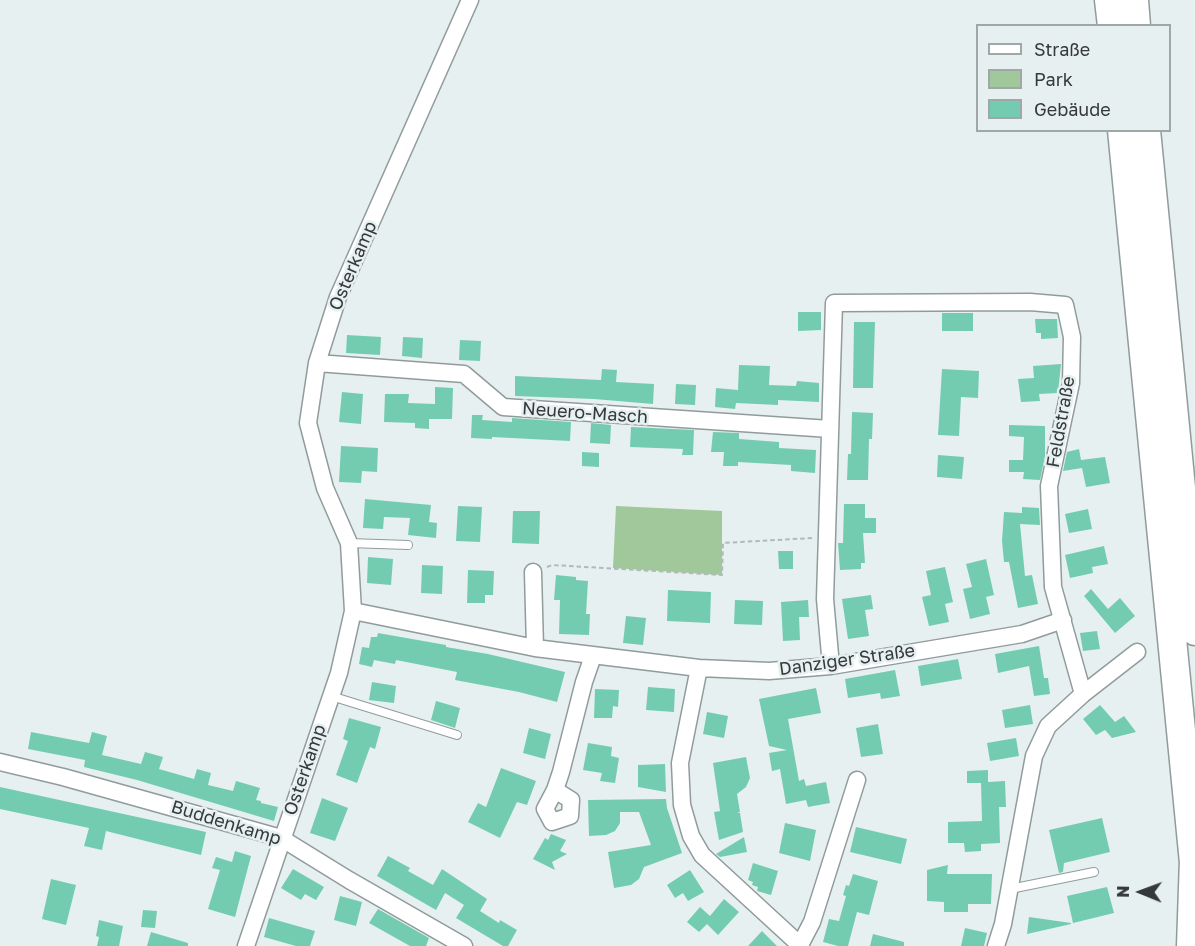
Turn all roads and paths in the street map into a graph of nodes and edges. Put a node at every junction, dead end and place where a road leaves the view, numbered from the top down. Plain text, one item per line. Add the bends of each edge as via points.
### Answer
1 (470, 0) edge
2 (1109, 0) edge
3 (1134, 0) edge
4 (1112, 24) edge
5 (1136, 24) edge
6 (1122, 132) edge
7 (1146, 132) edge
8 (317, 363) junction
9 (1172, 399) junction
10 (830, 429) junction
11 (1195, 519) edge
12 (827, 537) junction
13 (349, 543) junction
14 (408, 545) dead end
15 (533, 572) joint
16 (353, 611) junction
17 (1063, 620) junction
18 (1195, 631) edge
19 (535, 648) junction
20 (1137, 652) dead end
21 (592, 656) junction
22 (831, 666) junction
23 (699, 668) junction
24 (1083, 694) junction
25 (331, 696) junction
26 (457, 735) dead end
27 (0, 762) edge
28 (857, 780) dead end
29 (555, 790) dead end
30 (281, 838) junction
31 (1194, 866) edge
32 (1094, 872) dead end
33 (1009, 889) junction
34 (460, 945) edge
35 (801, 945) edge
36 (246, 946) edge
37 (996, 946) edge
38 (1191, 946) edge

1 - 8 street, Osterkamp via 338,297
2 - 4 highway
3 - 5 highway
6 - 31 highway
7 - 9 highway
8 - 10 street, Neuero-Masch via 464,374 503,407
8 - 13 street, Osterkamp via 308,423 325,488
9 - 11 highway
9 - 18 highway
10 - 12 street
10 - 17 street, Feldstraße via 834,303 1065,305 1072,337 1071,383 1049,486 1053,587
12 - 15 path via 723,543 722,575 552,565
12 - 22 street via 825,599
13 - 14 lane
13 - 16 street, Osterkamp
15 - 19 street
16 - 19 street, Danziger Straße
16 - 25 street, Osterkamp
17 - 22 street, Danziger Straße via 1022,634
17 - 24 street, Feldstraße
19 - 21 street, Danziger Straße
20 - 24 street
21 - 23 street, Danziger Straße
21 - 29 street
22 - 23 street, Danziger Straße via 769,671
23 - 35 street via 680,764 682,805 691,836 702,855
24 - 33 street via 1048,726 1034,756
25 - 26 lane
25 - 30 street, Osterkamp
27 - 30 street, Buddenkamp
28 - 35 street via 812,922
30 - 34 street, Buddenkamp
30 - 36 street, Osterkamp
31 - 38 highway
32 - 33 lane
33 - 37 street

